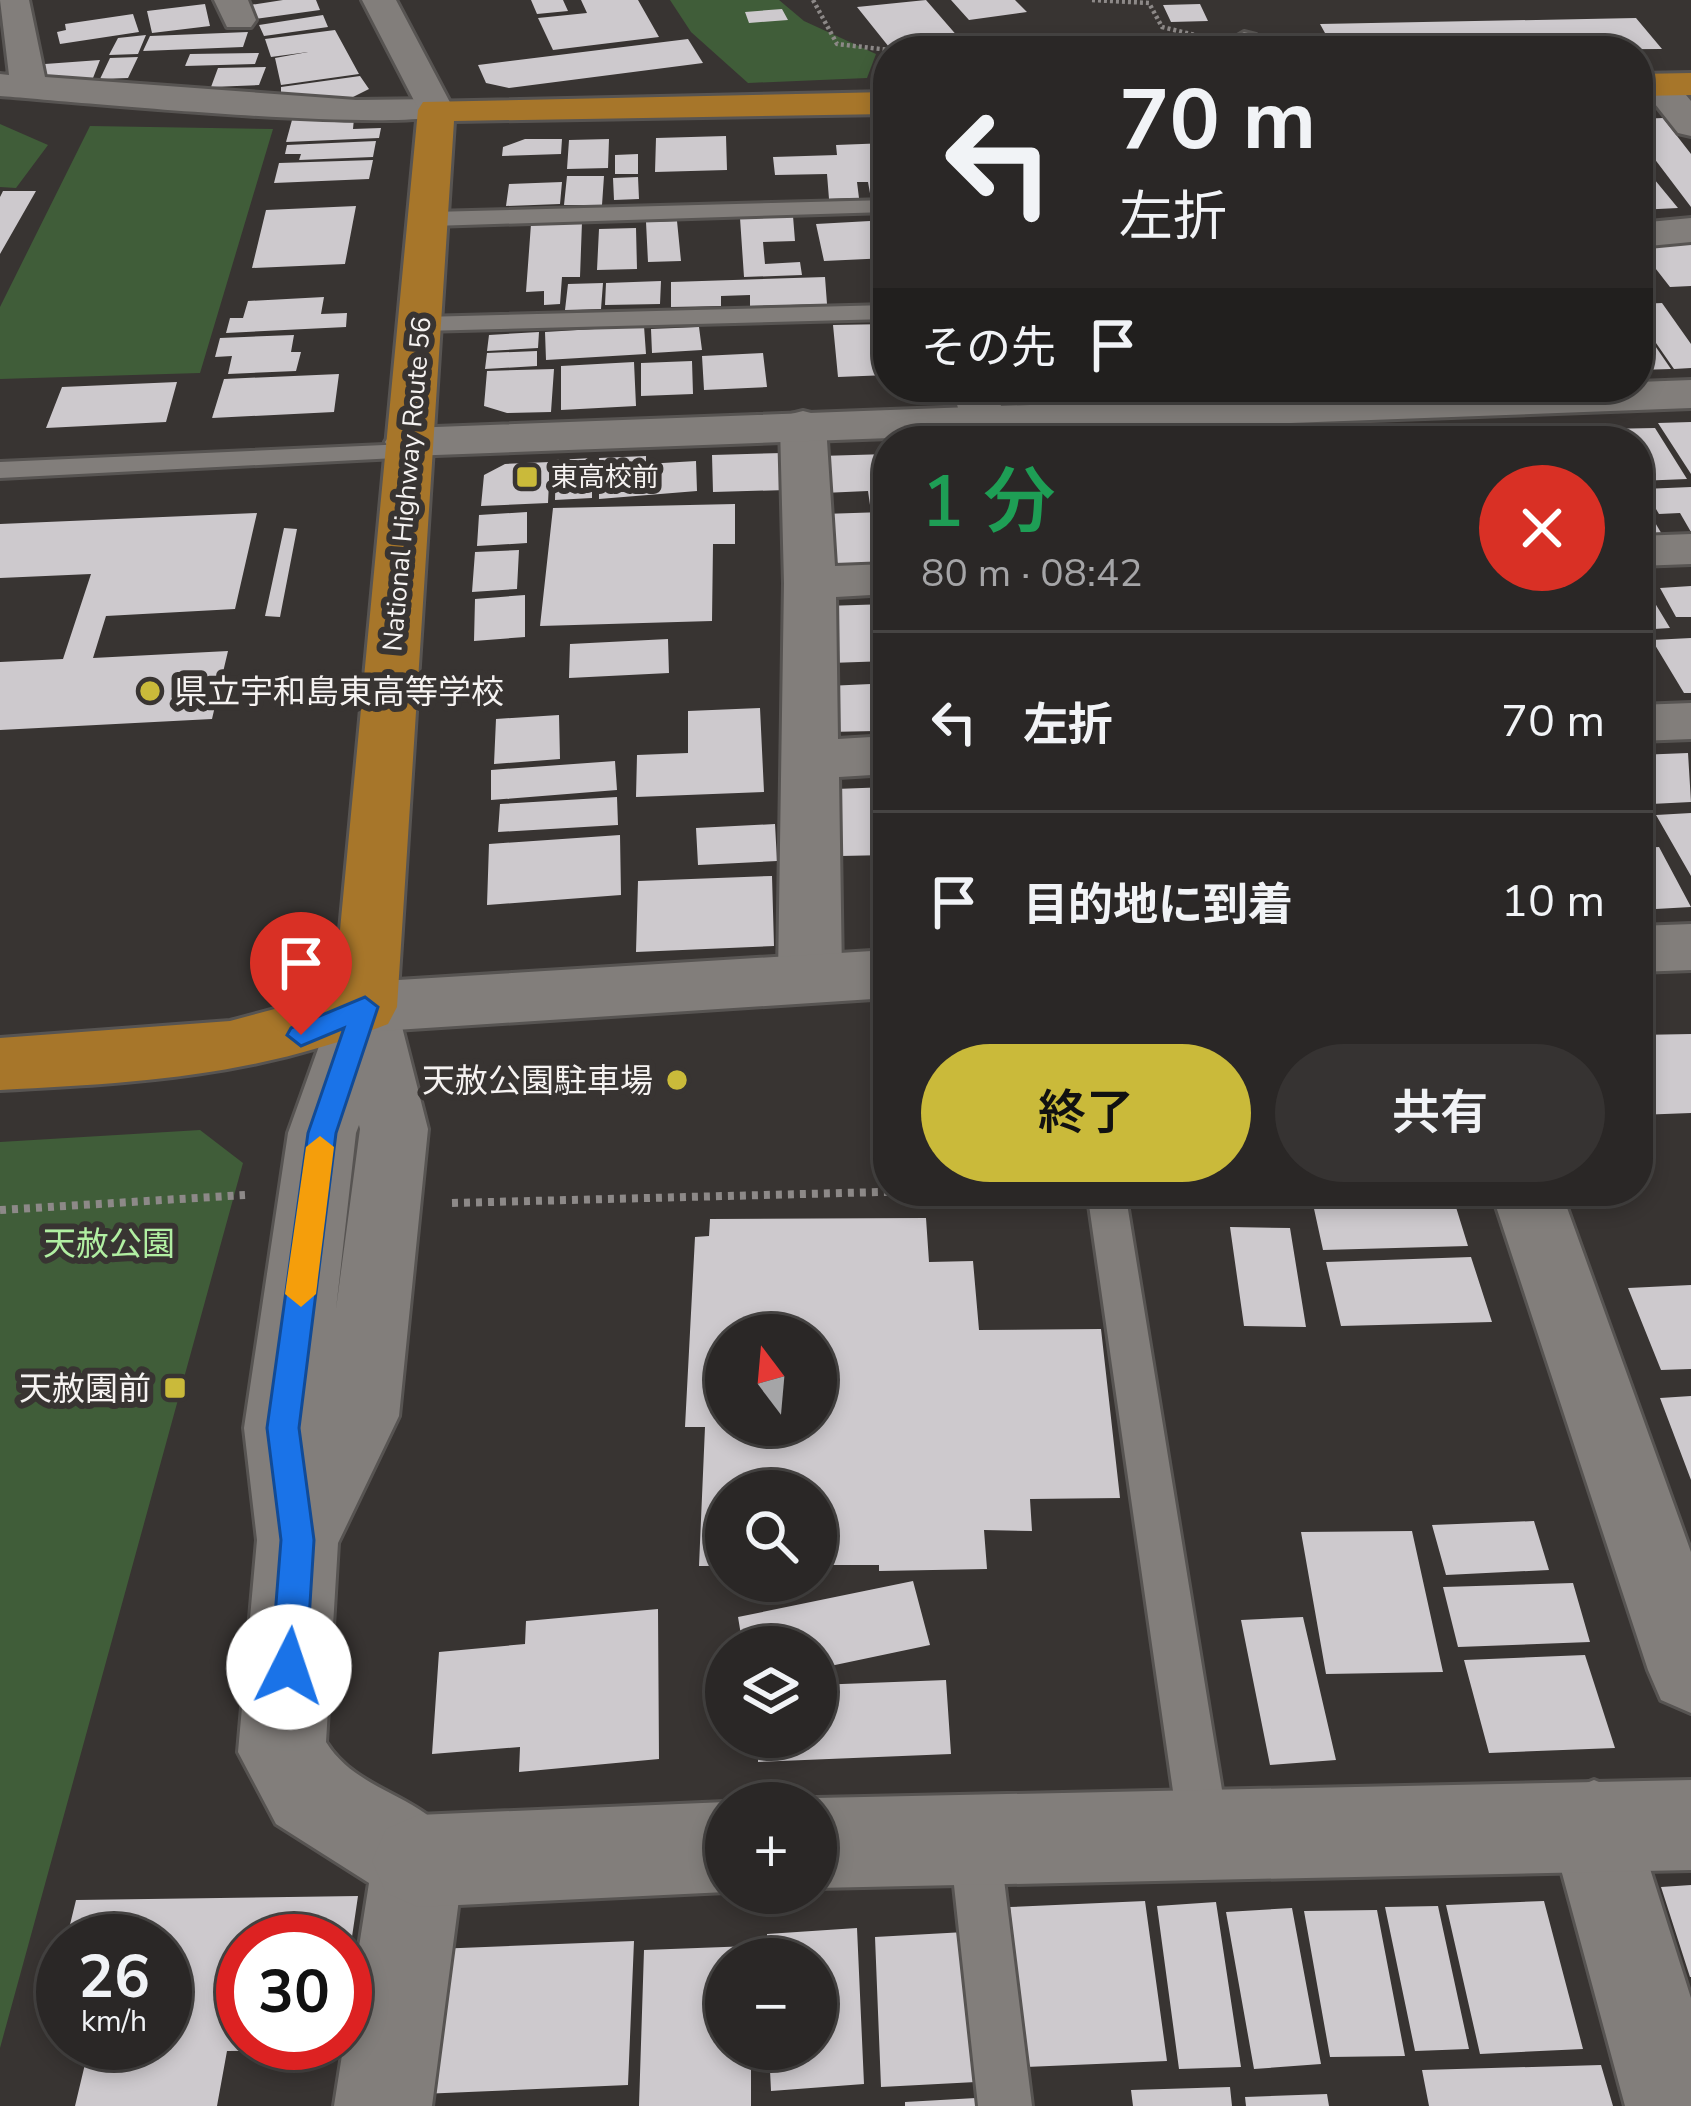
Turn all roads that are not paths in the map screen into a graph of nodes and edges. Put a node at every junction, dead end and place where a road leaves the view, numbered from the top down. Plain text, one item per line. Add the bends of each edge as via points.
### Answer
1 (12, 0) edge
2 (379, 0) edge
3 (1662, 84) edge
4 (15, 86) edge
5 (873, 104) edge
6 (436, 110) junction
7 (1691, 124) edge
8 (873, 206) edge
9 (431, 219) junction
10 (1691, 230) edge
11 (1653, 234) edge
12 (873, 312) edge
13 (422, 324) junction
14 (1691, 394) edge
15 (1653, 396) edge
16 (1498, 402) edge
17 (978, 403) edge
18 (1256, 412) edge
19 (803, 425) junction
20 (408, 447) junction
21 (0, 470) edge
22 (1691, 550) edge
23 (1653, 551) edge
24 (873, 581) edge
25 (810, 583) junction
26 (1691, 721) edge
27 (1653, 722) edge
28 (873, 756) edge
29 (809, 759) junction
30 (1691, 947) edge
31 (1653, 949) edge
32 (873, 974) edge
33 (810, 976) junction
34 (365, 1007) junction
35 (0, 1064) edge
36 (1108, 1206) edge
37 (1531, 1206) edge
38 (1691, 1670) edge
39 (1691, 1825) edge
40 (1594, 1826) junction
41 (1204, 1833) junction
42 (974, 1835) junction
43 (837, 1842) edge
44 (705, 1848) edge
45 (418, 1861) junction
46 (383, 2106) edge
47 (1005, 2106) edge
48 (1674, 2106) edge

1 - 4 street
2 - 6 street
3 - 7 street
4 - 6 street
5 - 6 highway
6 - 9 highway, National Highway Route 56
8 - 9 lane
9 - 13 highway, National Highway Route 56
10 - 11 street
12 - 13 lane
13 - 20 highway, National Highway Route 56
14 - 15 street
16 - 18 street
17 - 18 street
17 - 19 street
19 - 20 street
19 - 25 street
20 - 21 lane
20 - 34 highway, National Highway Route 56
22 - 23 street
24 - 25 street
25 - 29 street
26 - 27 street
28 - 29 street
29 - 33 street
30 - 31 street
32 - 33 street
33 - 34 street
34 - 35 highway via 301,1035 232,1051
34 - 45 street via 394,1129 360,1416 298,1540 282,1752 307,1793
36 - 41 lane
37 - 38 street
39 - 40 street
40 - 41 street
40 - 48 street
41 - 42 street
42 - 43 street
42 - 47 lane
44 - 45 street
45 - 46 street

